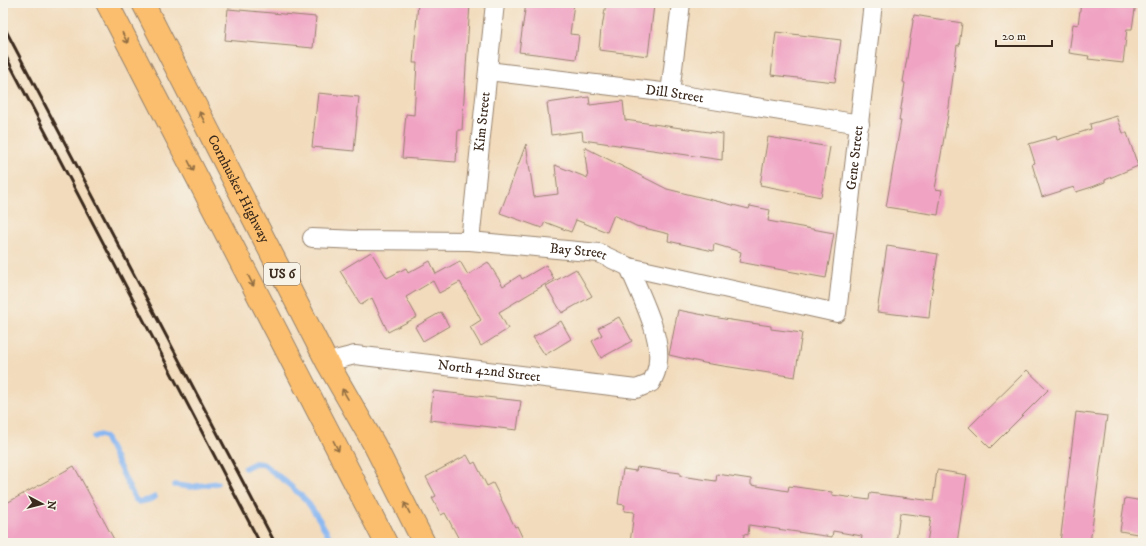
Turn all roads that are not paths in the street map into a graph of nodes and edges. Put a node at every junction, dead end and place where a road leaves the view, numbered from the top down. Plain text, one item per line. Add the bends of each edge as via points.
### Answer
1 (107, 3) edge
2 (143, 3) edge
3 (495, 3) edge
4 (682, 3) edge
5 (873, 3) edge
6 (488, 71) junction
7 (670, 93) junction
8 (860, 124) junction
9 (312, 238) dead end
10 (470, 241) junction
11 (629, 267) junction
12 (837, 313) joint
13 (327, 362) junction
14 (386, 543) edge
15 (424, 543) edge

1 -> 14 main road, US 6
13 -> 2 main road, Cornhusker Highway / US 6
3 - 6 street, Kim Street
4 - 7 street
5 - 8 street, Gene Street
6 - 7 street, Dill Street
6 - 10 street, Kim Street
7 - 8 street, Dill Street
8 - 12 street, Gene Street
9 - 10 street, Bay Street
10 - 11 street, Bay Street via 600,253
11 - 12 street, Bay Street
11 - 13 street, North 42nd Street via 656,334 659,358 657,371 651,383 636,389 356,355
15 -> 13 main road, Cornhusker Highway / US 6 via 374,444

